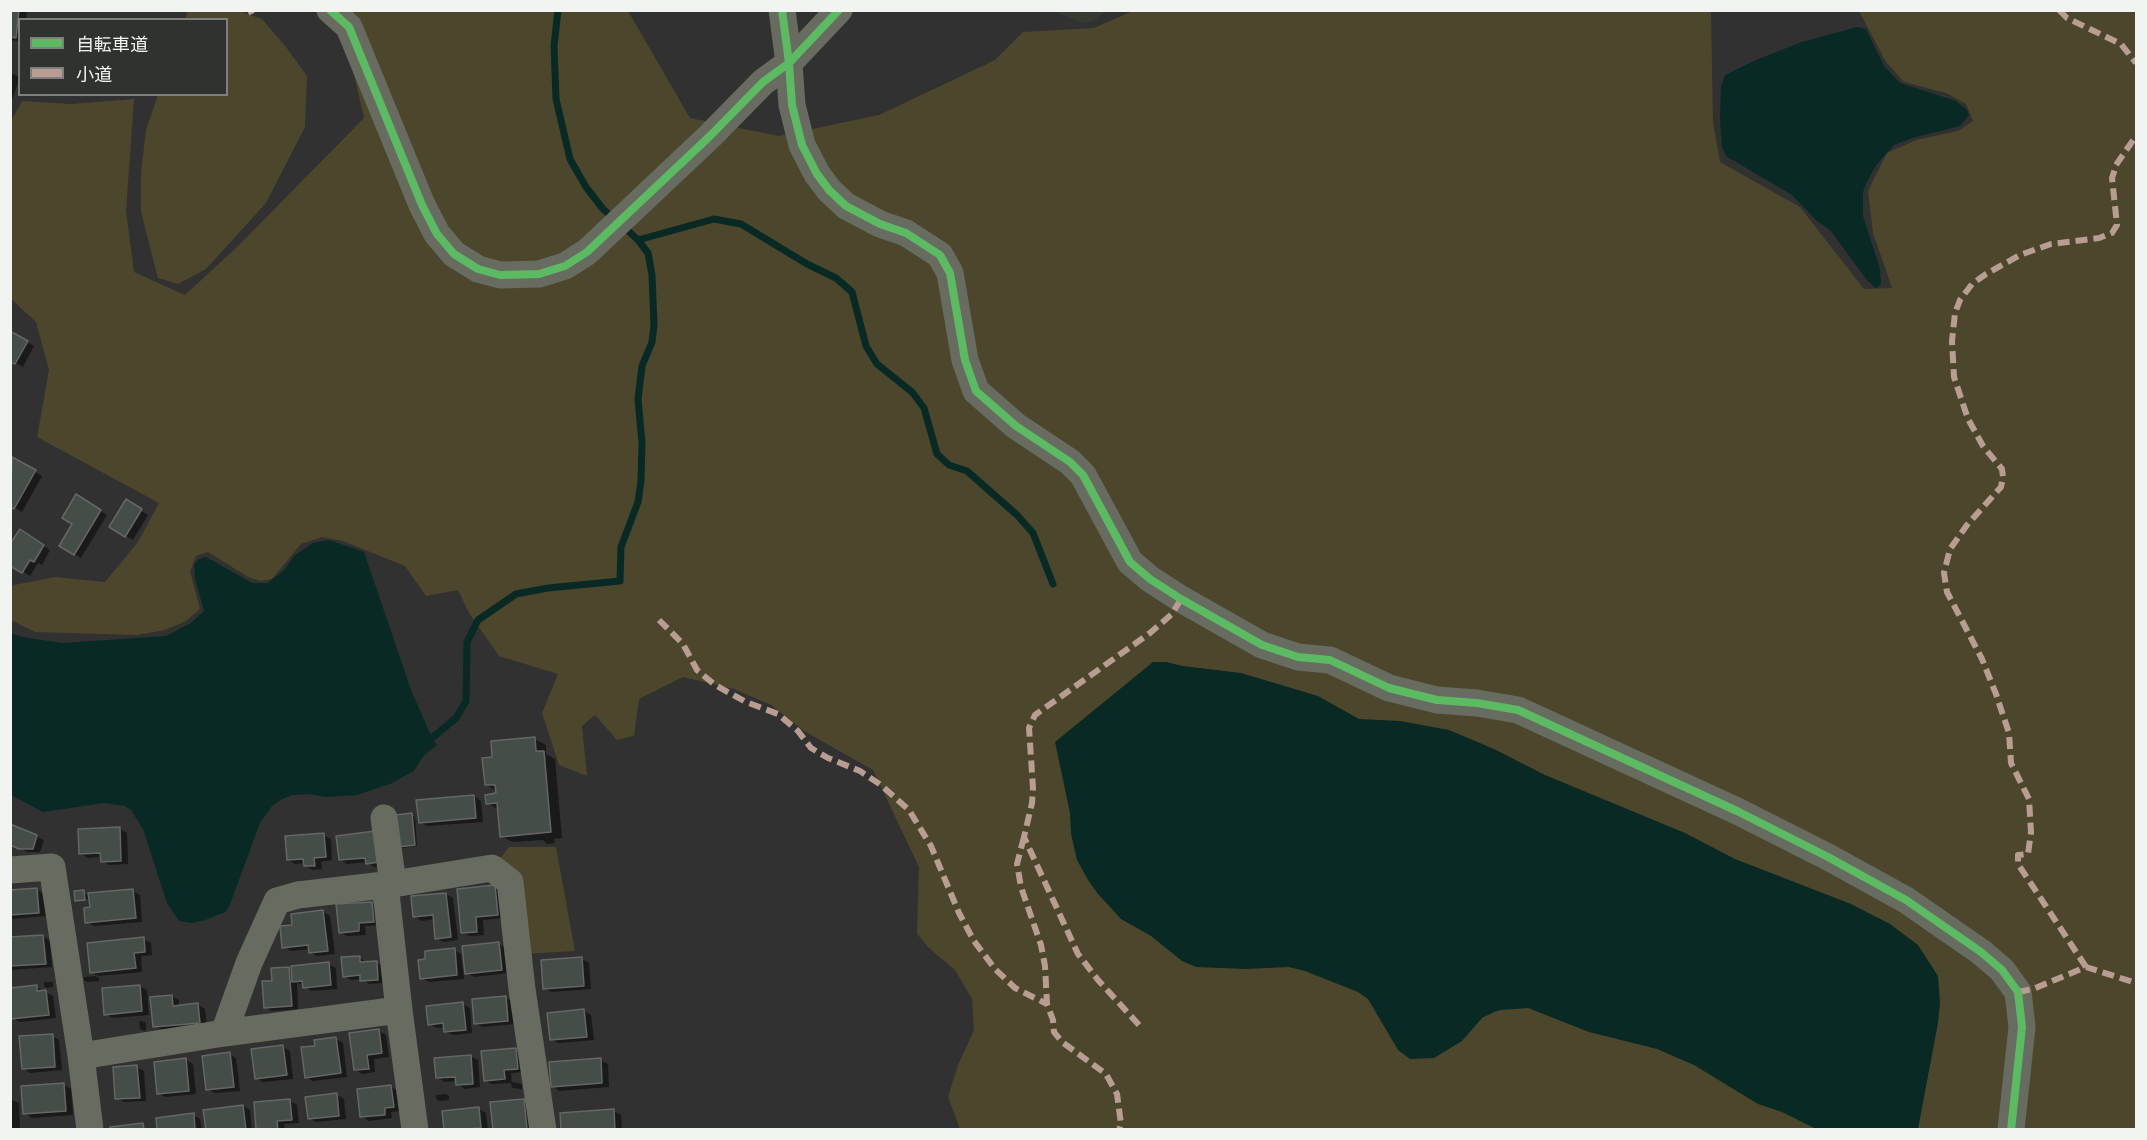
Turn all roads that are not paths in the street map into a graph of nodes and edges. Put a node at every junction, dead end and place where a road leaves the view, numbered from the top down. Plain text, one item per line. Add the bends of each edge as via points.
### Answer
1 (330, 10) edge
2 (782, 10) edge
3 (839, 10) edge
4 (789, 63) junction
5 (384, 818) dead end
6 (10, 870) edge
7 (389, 884) junction
8 (399, 1010) junction
9 (224, 1034) junction
10 (81, 1056) junction
11 (90, 1130) edge
12 (415, 1130) edge
13 (543, 1130) edge
14 (2011, 1130) edge

1 - 4 street via 349,27 437,234 454,254 478,269 500,275 539,274 565,266 587,252 763,82
2 - 4 street
3 - 4 street
4 - 14 street via 792,105 802,145 818,174 846,206 915,238 940,255 950,273 965,360 976,391 1083,475 1130,562 1181,599 1262,645 1298,657 1330,660 1389,688 1518,710 1737,812 1906,900 1981,952 2019,992 2022,1027
5 - 7 street
6 - 10 street via 52,867
7 - 8 street
7 - 9 street via 277,901 249,963
7 - 13 street via 492,868 510,882
8 - 9 street
8 - 12 street
9 - 10 street
10 - 11 street

